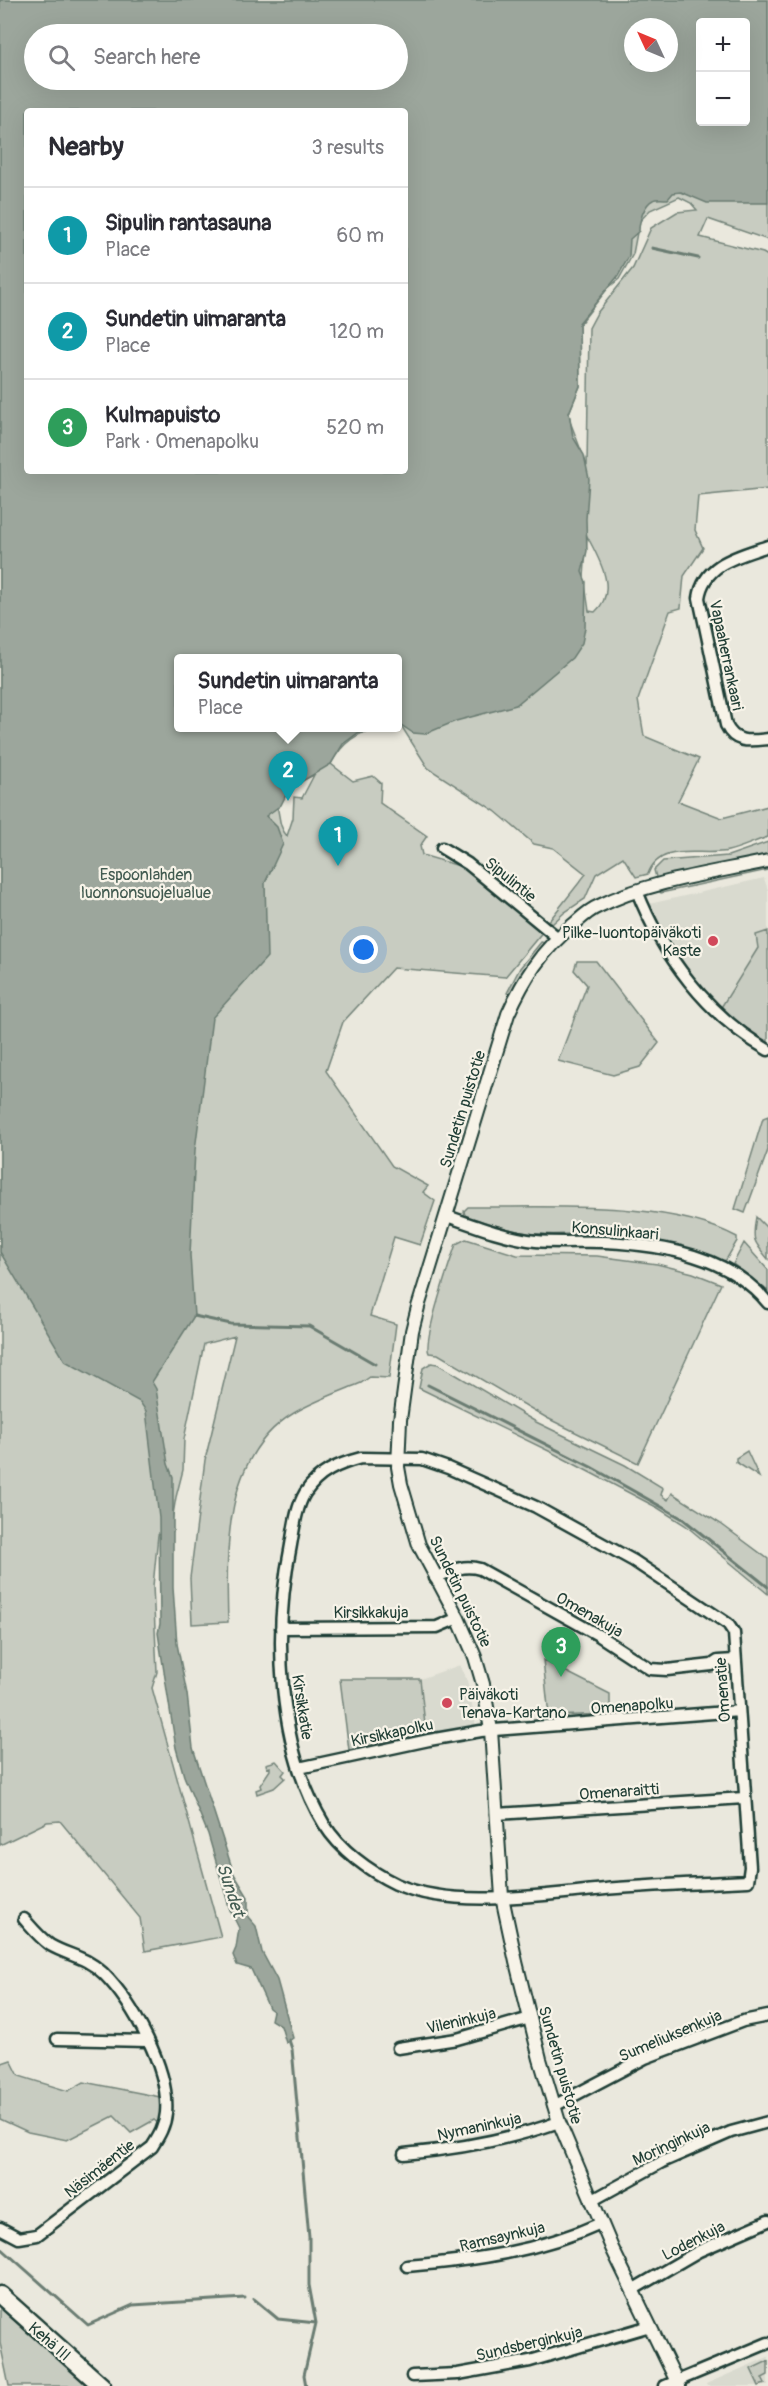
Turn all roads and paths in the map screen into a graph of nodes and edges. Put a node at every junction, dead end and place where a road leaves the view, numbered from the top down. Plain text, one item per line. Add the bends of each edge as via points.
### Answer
1 (768, 546) edge
2 (768, 740) edge
3 (442, 848) dead end
4 (768, 861) edge
5 (638, 891) junction
6 (558, 938) junction
7 (768, 1050) edge
8 (447, 1216) junction
9 (768, 1304) edge
10 (398, 1458) junction
11 (435, 1578) junction
12 (458, 1618) junction
13 (281, 1628) junction
14 (735, 1660) junction
15 (739, 1711) junction
16 (491, 1730) junction
17 (299, 1768) junction
18 (744, 1798) junction
19 (496, 1814) junction
20 (502, 1897) junction
21 (24, 1919) dead end
22 (768, 2016) edge
23 (530, 2018) junction
24 (57, 2038) dead end
25 (147, 2041) junction
26 (398, 2048) dead end
27 (554, 2106) junction
28 (559, 2122) junction
29 (768, 2122) edge
30 (404, 2154) dead end
31 (591, 2201) junction
32 (768, 2221) edge
33 (601, 2223) junction
34 (0, 2228) edge
35 (407, 2266) dead end
36 (633, 2290) junction
37 (0, 2295) edge
38 (650, 2326) junction
39 (768, 2343) edge
40 (412, 2376) dead end
41 (674, 2385) edge
42 (102, 2386) edge

1 - 2 street, Vapaaherrankaari via 719,564 704,582 699,598 728,730 740,740
3 - 6 street, Sipulintie via 468,864
4 - 5 street, Sundetin puistotie
5 - 6 street, Sundetin puistotie via 599,906
5 - 7 street via 663,943 691,984 720,1014
6 - 8 street, Sundetin puistotie via 529,972 508,1014
8 - 9 street, Konsulinkaari via 536,1241 606,1242 676,1251 727,1268
8 - 10 street, Sundetin puistotie via 412,1331
10 - 11 street, Sundetin puistotie via 401,1484 419,1545
10 - 13 street, Kirsikkatie via 361,1458 342,1463 323,1473 306,1492 299,1504 287,1562
10 - 14 street, Omenatie via 422,1459 448,1468 536,1508 634,1561 728,1624 734,1633
11 - 12 street, Sundetin puistotie
11 - 14 street, Omenakuja via 455,1568 480,1569 650,1669
12 - 13 street, Kirsikkakuja via 437,1627
12 - 16 street, Sundetin puistotie via 481,1674
13 - 17 street, Kirsikkatie via 285,1698
14 - 15 street, Omenatie
15 - 16 street, Omenapolku
15 - 18 street, Omenatie
16 - 17 street, Kirsikkapolku
16 - 19 street, Sundetin puistotie
17 - 20 street, Kirsikkatie via 325,1825 344,1848 378,1874 418,1892 451,1898
18 - 19 street, Omenaraitti
18 - 20 street, Omenatie via 748,1881
19 - 20 street, Sundetin puistotie
20 - 23 street, Sundetin puistotie
21 - 25 street, Näsimäentie via 52,1946 84,1958 103,1973 130,2008
22 - 27 street, Sumeliuksenkuja via 722,2028 645,2058
23 - 26 street, Vileninkuja via 457,2039
23 - 27 street, Sundetin puistotie
24 - 25 street
25 - 34 street, Näsimäentie via 159,2064 166,2112 164,2126 152,2146 37,2235 19,2238
27 - 28 street, Sundetin puistotie
28 - 30 street, Nymaninkuja via 497,2141
28 - 31 street, Sundetin puistotie
29 - 31 street, Moringinkuja via 731,2132 662,2162
31 - 33 street, Sundetin puistotie
32 - 36 street, Lodenkuja via 699,2251
33 - 35 street, Ramsaynkuja via 491,2258
33 - 36 street, Sundetin puistotie
36 - 38 street, Sundetin puistotie
37 - 42 highway, Kehä III
38 - 40 street, Sundsberginkuja via 530,2361 458,2374
38 - 41 street, Sundetin puistotie
39 - 41 street

